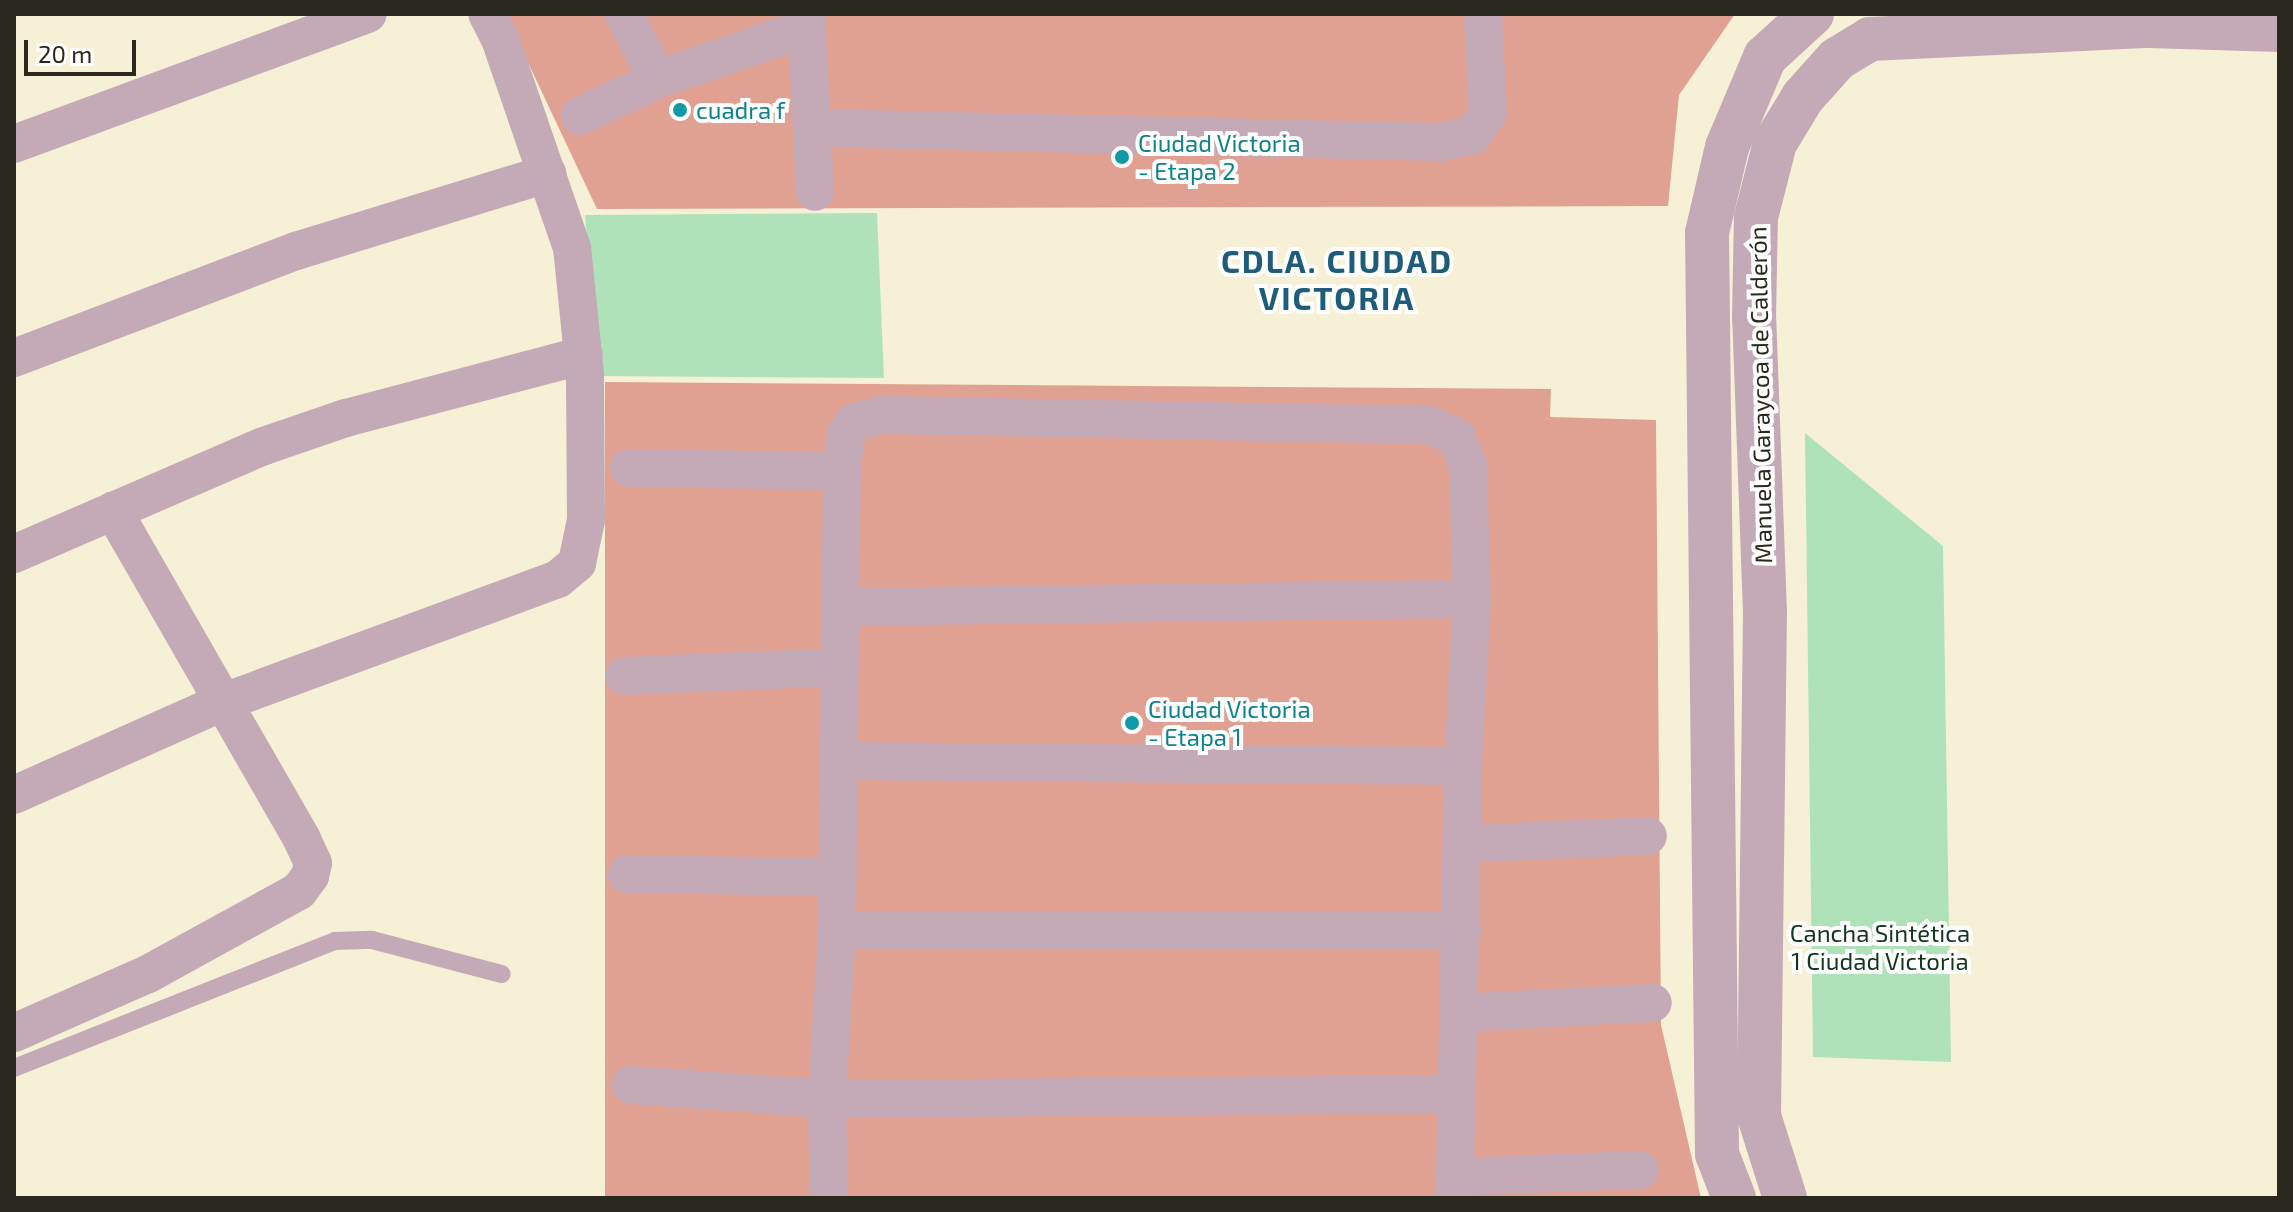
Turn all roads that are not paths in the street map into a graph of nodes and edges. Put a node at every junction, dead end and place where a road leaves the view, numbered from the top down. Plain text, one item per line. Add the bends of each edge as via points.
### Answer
1 (368, 14) edge
2 (487, 14) edge
3 (624, 14) edge
4 (1483, 14) edge
5 (1812, 14) edge
6 (806, 21) edge
7 (2084, 21) edge
8 (2279, 30) edge
9 (658, 79) junction
10 (580, 116) dead end
11 (814, 128) junction
12 (14, 144) edge
13 (547, 174) junction
14 (815, 192) dead end
15 (584, 355) junction
16 (14, 358) edge
17 (629, 468) dead end
18 (842, 471) junction
19 (113, 510) junction
20 (14, 554) edge
21 (1472, 599) junction
22 (841, 607) junction
23 (840, 667) junction
24 (624, 676) dead end
25 (221, 703) junction
26 (839, 761) junction
27 (1463, 766) junction
28 (14, 795) edge
29 (1648, 836) dead end
30 (1463, 844) junction
31 (627, 874) dead end
32 (838, 877) junction
33 (837, 931) junction
34 (1463, 931) junction
35 (502, 974) dead end
36 (1653, 1003) dead end
37 (1459, 1013) junction
38 (14, 1033) edge
39 (14, 1068) edge
40 (631, 1085) dead end
41 (1456, 1094) junction
42 (827, 1099) junction
43 (1640, 1170) dead end
44 (1455, 1187) edge
45 (829, 1198) edge
46 (1734, 1198) edge
47 (1785, 1198) edge

1 - 12 street
2 - 13 street
3 - 9 street
4 - 11 street via 1488,112 1473,135 1441,142
5 - 46 street, Manuela Garaycoa de Calderón via 1765,57 1727,147 1707,233 1717,1154
6 - 9 street
6 - 11 street
7 - 8 street, Manuela Garaycoa de Calderón
7 - 47 street, Manuela Garaycoa de Calderón via 1870,39 1837,59 1803,97 1775,143 1756,217 1754,318 1765,613 1759,1116
9 - 10 street
11 - 14 street
13 - 15 street via 572,248
13 - 16 street via 296,251
15 - 19 street via 346,418
15 - 25 street via 586,520 577,563 558,579
17 - 18 street
18 - 21 street via 846,434 868,416 1429,425 1457,437 1468,465
18 - 22 street
19 - 20 street
19 - 25 street
21 - 22 street
21 - 27 street
22 - 23 street
23 - 24 street
23 - 26 street
25 - 28 street
25 - 38 street via 302,839 313,863 310,876 299,891 148,974
26 - 27 street
26 - 32 street
27 - 30 street
29 - 30 street
30 - 34 street
31 - 32 street
32 - 33 street
33 - 34 street
33 - 42 street
34 - 37 street
35 - 39 lane via 372,940 335,941
36 - 37 street
37 - 41 street
40 - 42 street
41 - 42 street
41 - 44 street
42 - 45 street
43 - 44 street

